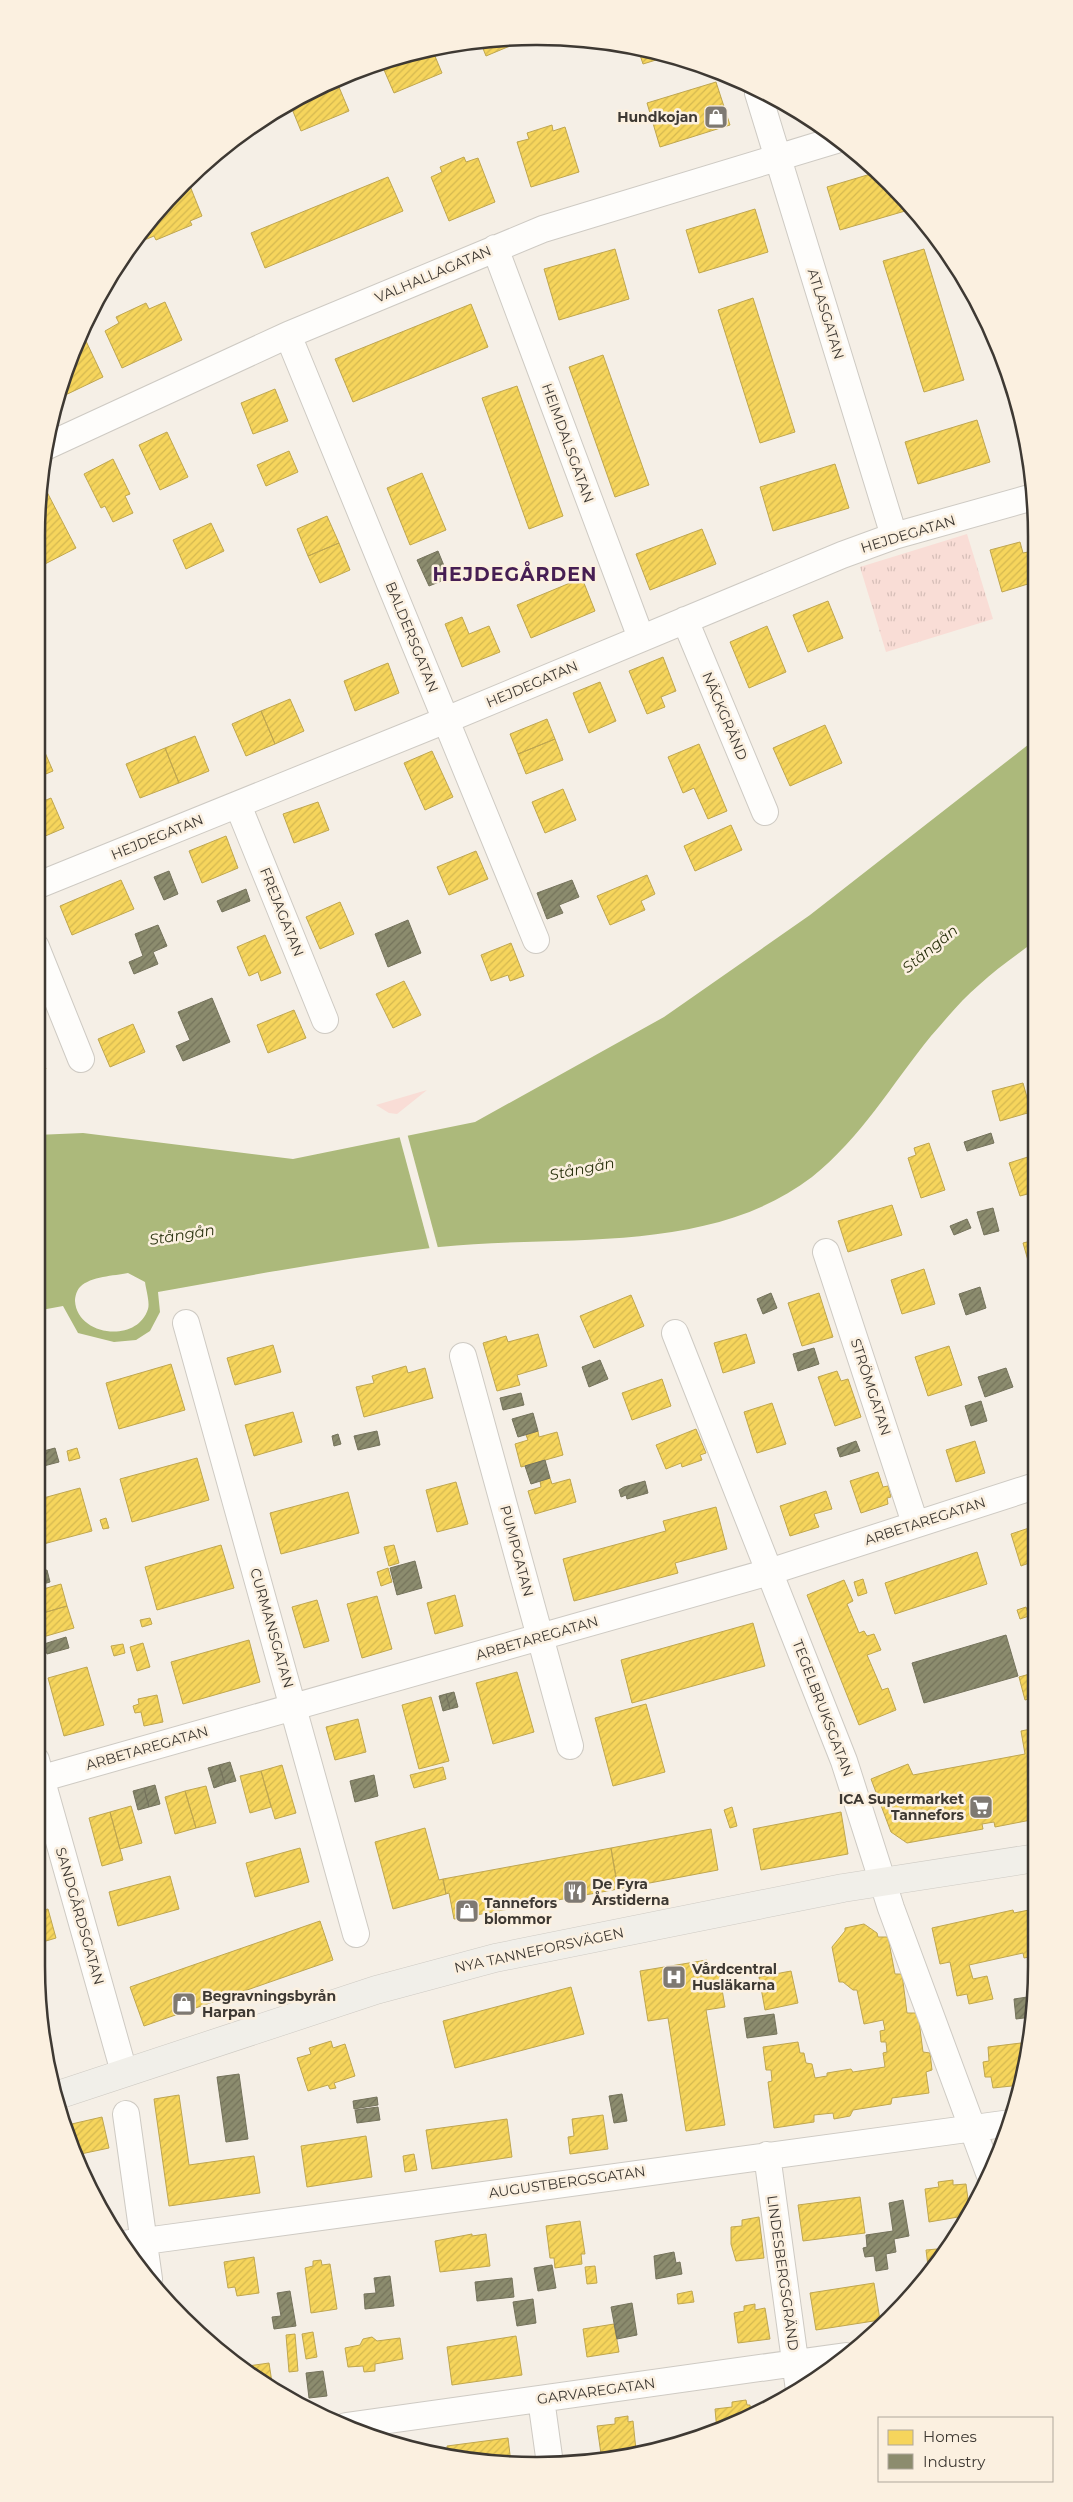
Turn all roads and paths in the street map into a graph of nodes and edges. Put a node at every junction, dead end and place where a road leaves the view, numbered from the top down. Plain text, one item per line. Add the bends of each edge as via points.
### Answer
1 (760, 99) edge
2 (829, 142) edge
3 (778, 157) junction
4 (495, 248) junction
5 (288, 335) junction
6 (54, 443) edge
7 (1026, 499) edge
8 (894, 536) junction
9 (685, 620) junction
10 (641, 638) junction
11 (446, 720) junction
12 (238, 805) junction
13 (765, 812) dead end
14 (45, 882) edge
15 (536, 940) dead end
16 (45, 969) edge
17 (325, 1020) dead end
18 (81, 1059) dead end
19 (826, 1252) dead end
20 (186, 1323) dead end
21 (675, 1333) dead end
22 (463, 1356) dead end
23 (1028, 1488) edge
24 (915, 1523) junction
25 (769, 1572) junction
26 (541, 1637) junction
27 (293, 1706) junction
28 (570, 1746) dead end
29 (45, 1771) edge
30 (45, 1797) edge
31 (1028, 1859) edge
32 (883, 1881) junction
33 (356, 1934) dead end
34 (124, 2072) junction
35 (62, 2094) edge
36 (126, 2114) dead end
37 (1002, 2124) edge
38 (973, 2127) junction
39 (767, 2155) junction
40 (986, 2164) edge
41 (134, 2242) edge
42 (139, 2254) edge
43 (832, 2358) edge
44 (795, 2363) junction
45 (797, 2382) edge
46 (541, 2399) junction
47 (360, 2424) edge
48 (549, 2457) edge

1 - 3 street, ATLASGATAN
2 - 3 street, VALHALLAGATAN
3 - 4 street, VALHALLAGATAN via 543,229
3 - 8 street, ATLASGATAN
4 - 5 street, VALHALLAGATAN
4 - 10 street, HEIMDALSGATAN
5 - 6 street, VALHALLAGATAN
5 - 11 street, BALDERSGATAN
7 - 8 street, HEJDEGATAN
8 - 9 street, HEJDEGATAN
9 - 10 street, HEJDEGATAN
9 - 13 street, NÄCKGRÄND
10 - 11 street, HEJDEGATAN
11 - 12 street, HEJDEGATAN
11 - 15 street, BALDERSGATAN
12 - 14 street, HEJDEGATAN
12 - 17 street, FREJAGATAN
16 - 18 street
19 - 24 street, STRÖMGATAN
20 - 27 street, CURMANSGATAN
21 - 25 street, TEGELBRUKSGATAN
22 - 26 street, PUMPGATAN
23 - 24 street, ARBETAREGATAN
24 - 25 street, ARBETAREGATAN
25 - 26 street, ARBETAREGATAN
25 - 32 street, TEGELBRUKSGATAN via 844,1761
26 - 27 street, ARBETAREGATAN
26 - 28 street, PUMPGATAN
27 - 29 street, ARBETAREGATAN
27 - 33 street, CURMANSGATAN
30 - 34 street, SANDGÅRDSGATAN
31 - 32 main road, NYA TANNEFORSVÄGEN
32 - 34 main road, NYA TANNEFORSVÄGEN via 567,1942 421,1976
32 - 38 street, TEGELBRUKSGATAN via 930,2017
34 - 35 main road, NYA TANNEFORSVÄGEN
36 - 41 street
37 - 38 street, AUGUSTBERGSGATAN
38 - 39 street, AUGUSTBERGSGATAN
38 - 40 street, TEGELBRUKSGATAN
39 - 41 street, AUGUSTBERGSGATAN
39 - 44 street, LINDESBERGSGRÄND
41 - 42 street
43 - 44 street, GARVAREGATAN
44 - 45 street, LINDESBERGSGRÄND
44 - 46 street, GARVAREGATAN
46 - 47 street, GARVAREGATAN
46 - 48 street

